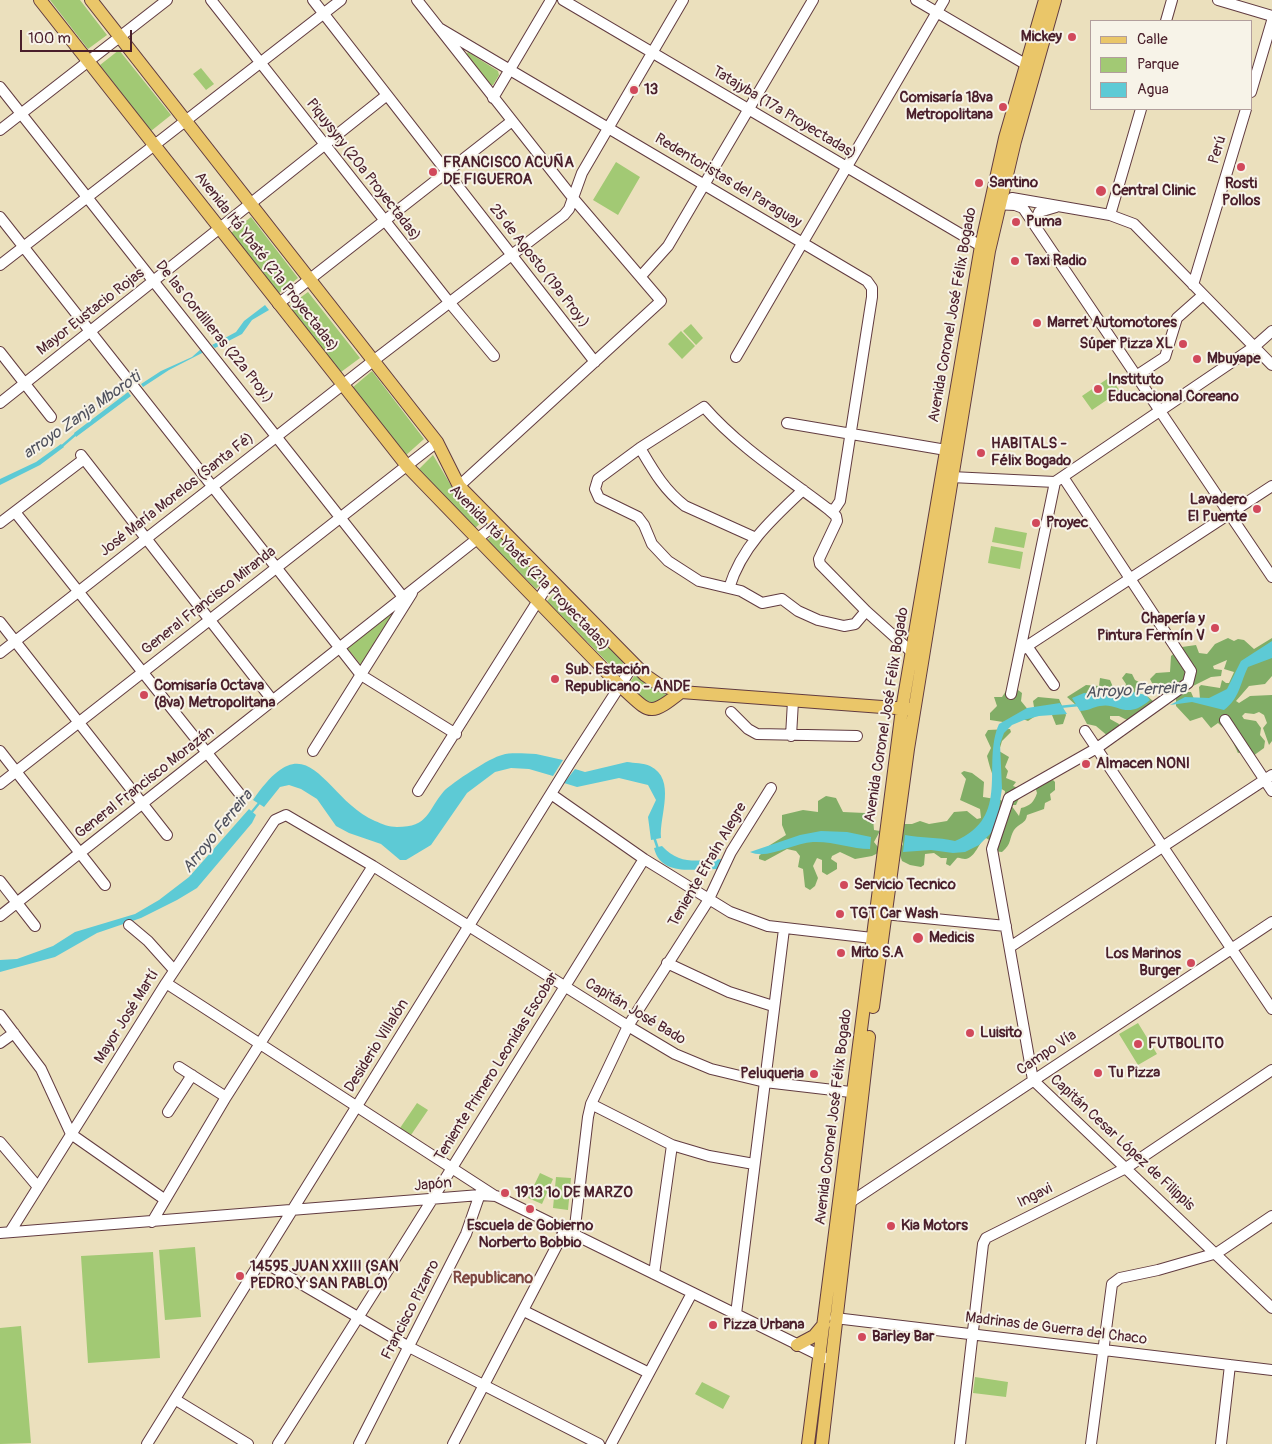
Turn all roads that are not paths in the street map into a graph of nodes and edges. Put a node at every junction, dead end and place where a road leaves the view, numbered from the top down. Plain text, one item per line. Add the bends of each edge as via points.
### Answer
1 (40, 0) edge
2 (90, 0) edge
3 (166, 0) edge
4 (211, 0) edge
5 (313, 0) edge
6 (341, 0) edge
7 (417, 0) edge
8 (552, 0) edge
9 (563, 0) edge
10 (683, 0) edge
11 (813, 0) edge
12 (916, 0) edge
13 (944, 0) edge
14 (1045, 0) edge
15 (1054, 0) edge
16 (1172, 0) edge
17 (1218, 0) edge
18 (937, 12) junction
19 (323, 14) junction
20 (1272, 16) edge
21 (1166, 20) edge
22 (1272, 21) edge
23 (438, 28) junction
24 (119, 37) junction
25 (652, 52) junction
26 (88, 61) junction
27 (260, 63) junction
28 (1030, 67) junction
29 (510, 70) junction
30 (0, 87) edge
31 (1252, 89) edge
32 (387, 95) junction
33 (493, 98) junction
34 (749, 110) junction
35 (1141, 110) edge
36 (1246, 110) edge
37 (21, 114) junction
38 (185, 120) junction
39 (512, 121) junction
40 (608, 128) junction
41 (0, 130) edge
42 (153, 144) junction
43 (325, 145) junction
44 (846, 166) junction
45 (447, 172) junction
46 (705, 185) junction
47 (86, 198) junction
48 (573, 198) junction
49 (995, 201) junction
50 (251, 205) junction
51 (1056, 207) junction
52 (1110, 215) junction
53 (0, 217) edge
54 (385, 221) junction
55 (220, 229) junction
56 (1037, 229) junction
57 (801, 242) junction
58 (24, 247) junction
59 (985, 248) junction
60 (511, 254) junction
61 (0, 265) edge
62 (641, 276) junction
63 (310, 280) junction
64 (154, 281) junction
65 (1194, 285) junction
66 (1203, 295) junction
67 (449, 302) junction
68 (278, 304) junction
69 (91, 331) junction
70 (1272, 331) edge
71 (1254, 347) junction
72 (0, 352) edge
73 (494, 356) dead end
74 (736, 357) dead end
75 (373, 361) junction
76 (595, 362) junction
77 (1272, 365) edge
78 (1136, 376) junction
79 (25, 384) junction
80 (342, 386) junction
81 (0, 403) edge
82 (1160, 411) junction
83 (51, 417) dead end
84 (787, 423) dead end
85 (851, 434) junction
86 (277, 436) junction
87 (437, 442) junction
88 (640, 448) junction
89 (946, 450) junction
90 (407, 466) junction
91 (951, 477) junction
92 (1059, 480) junction
93 (213, 485) junction
94 (459, 486) junction
95 (1272, 486) edge
96 (803, 490) junction
97 (828, 509) junction
98 (15, 512) junction
99 (1230, 514) junction
100 (341, 518) junction
101 (0, 523) edge
102 (496, 524) junction
103 (756, 538) junction
104 (146, 539) junction
105 (478, 539) junction
106 (276, 566) junction
107 (1272, 577) edge
108 (1130, 579) junction
109 (551, 580) junction
110 (415, 588) junction
111 (729, 588) junction
112 (78, 592) junction
113 (402, 597) junction
114 (538, 602) junction
115 (866, 611) junction
116 (210, 620) junction
117 (0, 622) edge
118 (15, 641) junction
119 (339, 646) junction
120 (1024, 648) junction
121 (0, 653) edge
122 (918, 657) junction
123 (634, 664) junction
124 (143, 672) junction
125 (361, 675) junction
126 (619, 685) junction
127 (1054, 685) dead end
128 (681, 692) junction
129 (1011, 694) dead end
130 (273, 701) junction
131 (793, 701) junction
132 (908, 709) junction
133 (731, 712) dead end
134 (1225, 720) dead end
135 (79, 722) junction
136 (1085, 731) dead end
137 (456, 734) junction
138 (791, 736) junction
139 (857, 736) dead end
140 (1097, 748) junction
141 (0, 751) edge
142 (313, 751) dead end
143 (207, 752) junction
144 (16, 771) junction
145 (1268, 777) edge
146 (0, 784) edge
147 (771, 788) dead end
148 (1272, 790) edge
149 (418, 791) dead end
150 (239, 793) dead end
151 (551, 794) junction
152 (143, 804) junction
153 (274, 822) joint
154 (167, 835) dead end
155 (1164, 847) junction
156 (80, 853) junction
157 (644, 859) junction
158 (887, 859) junction
159 (373, 866) junction
160 (0, 881) edge
161 (105, 886) dead end
162 (708, 901) junction
163 (17, 903) junction
164 (884, 914) junction
165 (0, 916) edge
166 (1272, 922) edge
167 (129, 925) dead end
168 (35, 926) dead end
169 (1006, 926) junction
170 (468, 927) junction
171 (784, 928) junction
172 (872, 938) junction
173 (1010, 947) junction
174 (1231, 948) junction
175 (667, 963) junction
176 (174, 970) junction
177 (166, 983) junction
178 (564, 987) junction
179 (773, 1006) junction
180 (1272, 1009) edge
181 (0, 1015) edge
182 (867, 1020) junction
183 (628, 1026) junction
184 (14, 1033) junction
185 (0, 1043) edge
186 (260, 1044) junction
187 (180, 1067) dead end
188 (1272, 1070) edge
189 (192, 1075) junction
190 (1033, 1080) junction
191 (765, 1082) junction
192 (858, 1093) junction
193 (226, 1097) junction
194 (591, 1104) junction
195 (358, 1107) junction
196 (168, 1112) dead end
197 (71, 1134) junction
198 (0, 1142) edge
199 (672, 1145) junction
200 (754, 1164) junction
201 (1126, 1168) junction
202 (451, 1169) junction
203 (38, 1187) junction
204 (481, 1191) junction
205 (164, 1199) junction
206 (430, 1200) junction
207 (844, 1205) junction
208 (293, 1211) junction
209 (1272, 1216) edge
210 (152, 1222) junction
211 (564, 1230) junction
212 (5, 1232) edge
213 (574, 1235) junction
214 (1217, 1253) junction
215 (262, 1261) junction
216 (654, 1274) junction
217 (692, 1293) junction
218 (1272, 1308) edge
219 (524, 1310) junction
220 (736, 1314) junction
221 (358, 1319) junction
222 (830, 1321) junction
223 (973, 1334) junction
224 (797, 1345) junction
225 (409, 1347) junction
226 (1102, 1350) junction
227 (825, 1358) junction
228 (1230, 1365) junction
229 (1269, 1368) edge
230 (649, 1373) junction
231 (485, 1386) junction
232 (176, 1400) junction
233 (147, 1444) edge
234 (248, 1444) edge
235 (278, 1444) edge
236 (359, 1444) edge
237 (453, 1444) edge
238 (599, 1444) edge
239 (611, 1444) edge
240 (809, 1444) edge
241 (822, 1444) edge
242 (960, 1444) edge
243 (1091, 1444) edge
244 (1221, 1444) edge

1 - 26 main road, Avenida Itá Ybaté (21ª Proyectadas)
2 - 24 main road, Avenida Itá Ybaté (21ª Proyectadas)
3 - 24 street
4 - 27 street, Piquysyry (20ª Proyectadas)
5 - 19 street, 25 de Agosto (19ª Proy.)
6 - 19 street
7 - 23 street
8 - 29 street
9 - 25 street, Tatajyba (17ª Proyectadas)
10 - 25 street, José María Morelos (Santa Fé)
11 - 34 street
12 - 18 street
13 - 18 street
14 - 28 main road, Avenida Coronel José Félix Bogado
15 - 28 main road, Avenida Coronel José Félix Bogado
16 - 21 street
17 - 20 street
18 - 28 street
18 - 44 street
19 - 27 street
19 - 32 street, 25 de Agosto (19ª Proy.)
22 - 31 street
23 - 29 street, Redentoristas del Paraguay
23 - 33 street
24 - 26 street
24 - 38 main road, Avenida Itá Ybaté (21ª Proyectadas)
25 - 34 street, Tatajyba (17ª Proyectadas)
25 - 40 street, José María Morelos (Santa Fé)
26 - 37 street
26 - 42 main road, Avenida Itá Ybaté (21ª Proyectadas)
27 - 38 street
27 - 43 street, Piquysyry (20ª Proyectadas)
28 - 49 main road, Avenida Coronel José Félix Bogado
29 - 33 street
29 - 40 street, Redentoristas del Paraguay
30 - 37 street, De las Cordilleras (22ª Proy.)
32 - 43 street, Mayor Eustacio Rojas
32 - 45 street, 25 de Agosto (19ª Proy.)
33 - 39 street
34 - 44 street, Tatajyba (17ª Proyectadas)
34 - 46 street
35 - 52 street
36 - 65 street, Perú
37 - 41 street
37 - 47 street, De las Cordilleras (22ª Proy.)
38 - 42 street
38 - 50 main road, Avenida Itá Ybaté (21ª Proyectadas)
39 - 45 street
39 - 48 street
40 - 46 street, Redentoristas del Paraguay
40 - 48 street, José María Morelos (Santa Fé) via 582,173
42 - 47 street
42 - 55 main road, Avenida Itá Ybaté (21ª Proyectadas)
43 - 50 street, Mayor Eustacio Rojas
43 - 54 street, Piquysyry (20ª Proyectadas)
44 - 57 street
44 - 59 street, Tatajyba (17ª Proyectadas)
45 - 54 street
45 - 60 street, 25 de Agosto (19ª Proy.)
46 - 57 street, Redentoristas del Paraguay
46 - 62 street via 668,246
47 - 58 street
47 - 64 street, De las Cordilleras (22ª Proy.)
48 - 60 street, José María Morelos (Santa Fé) via 564,215
48 - 62 street
49 - 51 street
49 - 56 street via 1023,208
49 - 59 main road, Avenida Coronel José Félix Bogado
50 - 55 street, Mayor Eustacio Rojas
50 - 63 main road, Avenida Itá Ybaté (21ª Proyectadas)
51 - 52 street
51 - 56 street via 1038,214
52 - 65 street via 1139,227
53 - 58 street
54 - 63 street
54 - 67 street, Piquysyry (20ª Proyectadas)
55 - 64 street, Mayor Eustacio Rojas
55 - 68 main road, Avenida Itá Ybaté (21ª Proyectadas)
56 - 78 street
57 - 74 street
57 - 85 street, Redentoristas del Paraguay via 867,281 872,288
58 - 61 street
58 - 69 street
59 - 89 main road, Avenida Coronel José Félix Bogado
59 - 91 main road, Avenida Coronel José Félix Bogado
60 - 67 street, José María Morelos (Santa Fé)
60 - 76 street, 25 de Agosto (19ª Proy.)
62 - 76 street via 661,301
63 - 68 street
63 - 75 main road, Avenida Itá Ybaté (21ª Proyectadas)
64 - 69 street, Mayor Eustacio Rojas
64 - 86 street, De las Cordilleras (22ª Proy.)
65 - 66 street
66 - 71 street
66 - 78 street via 1177,318 1165,357
67 - 73 street, Piquysyry (20ª Proyectadas)
67 - 75 street, José María Morelos (Santa Fé)
68 - 80 main road, Avenida Itá Ybaté (21ª Proyectadas)
69 - 79 street, Mayor Eustacio Rojas
69 - 93 street
70 - 71 street
71 - 77 street
71 - 82 street
72 - 79 street
75 - 80 street, José María Morelos (Santa Fé)
75 - 87 main road, Avenida Itá Ybaté (21ª Proyectadas)
76 - 94 street
78 - 82 street
79 - 81 street, Mayor Eustacio Rojas
79 - 83 street
80 - 86 street, José María Morelos (Santa Fé)
80 - 90 main road, Avenida Itá Ybaté (21ª Proyectadas)
82 - 92 street
82 - 99 street
84 - 85 street
85 - 89 street
85 - 97 street via 840,501 834,510
86 - 93 street, José María Morelos (Santa Fé)
86 - 100 street, De las Cordilleras (22ª Proy.)
87 - 90 street, General Francisco Miranda
87 - 94 main road, Avenida Itá Ybaté (21ª Proyectadas)
88 - 96 street via 704,407 746,447
88 - 103 street via 664,488 680,502
88 - 111 street via 598,479 594,489 599,498 638,517 652,544 668,561 699,581
89 - 122 main road, Avenida Coronel José Félix Bogado
90 - 100 street, General Francisco Miranda
90 - 105 main road, Avenida Itá Ybaté (21ª Proyectadas)
91 - 92 street
91 - 122 main road, Avenida Coronel José Félix Bogado
92 - 108 street
92 - 120 street
93 - 104 street, José María Morelos (Santa Fé)
93 - 106 street
94 - 102 main road, Avenida Itá Ybaté (21ª Proyectadas)
95 - 99 street
96 - 97 street
96 - 103 street via 765,525
97 - 115 street via 837,521 819,562
98 - 101 street
98 - 104 street via 82,457
98 - 112 street
99 - 107 street
99 - 108 street
100 - 106 street, General Francisco Miranda
100 - 113 street, De las Cordilleras (22ª Proy.)
102 - 105 street, General Francisco Morazán
102 - 109 main road, Avenida Itá Ybaté (21ª Proyectadas)
103 - 111 street
104 - 112 street, José María Morelos (Santa Fé)
104 - 116 street
105 - 110 street, General Francisco Morazán
105 - 114 main road, Avenida Itá Ybaté (21ª Proyectadas)
106 - 116 street, General Francisco Miranda
106 - 119 street
108 - 120 street
108 - 140 street via 1191,671 1188,683
109 - 114 street
109 - 123 main road, Avenida Itá Ybaté (21ª Proyectadas)
110 - 113 street, General Francisco Morazán
110 - 125 street
111 - 115 street via 762,603 778,598 786,600 804,614 844,626 856,624
112 - 118 street, José María Morelos (Santa Fé)
112 - 124 street
113 - 119 street, General Francisco Morazán
114 - 126 main road, Avenida Itá Ybaté (21ª Proyectadas)
114 - 137 street
115 - 122 street
116 - 124 street, General Francisco Miranda
116 - 130 street
117 - 118 street
118 - 121 street, José María Morelos (Santa Fé)
118 - 135 street
119 - 125 street
119 - 130 street, General Francisco Morazán
120 - 127 street
120 - 129 street
122 - 132 main road, Avenida Coronel José Félix Bogado
123 - 126 street, Desiderio Villalón
123 - 128 main road, Avenida Itá Ybaté (21ª Proyectadas) via 658,684
124 - 135 street, General Francisco Miranda
124 - 143 street
125 - 137 street
125 - 142 street
126 - 128 main road, Avenida Itá Ybaté (21ª Proyectadas) via 650,709 662,708
126 - 151 street, Desiderio Villalón
128 - 131 main road
130 - 143 street, General Francisco Morazán
131 - 132 main road
131 - 138 street
132 - 158 main road, Avenida Coronel José Félix Bogado
133 - 138 street via 752,732
134 - 145 street
135 - 144 street, General Francisco Miranda
135 - 152 street
136 - 140 street
137 - 149 street
138 - 139 street
140 - 155 street
140 - 169 street, Capitán Cesar López de Filippis via 1008,798 992,849
141 - 144 street
143 - 150 street
143 - 152 street, General Francisco Morazán
144 - 146 street, General Francisco Miranda
144 - 156 street
145 - 148 street
145 - 155 street
147 - 162 street, Teniente Efraín Alegre via 730,852
151 - 157 street
151 - 170 street, Desiderio Villalón
152 - 154 street
152 - 156 street, General Francisco Morazán
153 - 159 street, Capitán José Bado via 280,816 288,816
153 - 176 street, Mayor José Martí
155 - 173 street
155 - 174 street
156 - 161 street
156 - 163 street, General Francisco Morazán
157 - 162 street
157 - 178 street, Teniente Primero Leonidas Escobar
158 - 164 main road, Avenida Coronel José Félix Bogado
158 - 172 main road, Avenida Coronel José Félix Bogado
159 - 170 street, Capitán José Bado
159 - 186 street
160 - 163 street
162 - 171 street via 748,920
162 - 175 street, Teniente Efraín Alegre
163 - 165 street, General Francisco Morazán
163 - 168 street
164 - 169 street
164 - 182 main road, Avenida Coronel José Félix Bogado
166 - 174 street, Campo Vía
167 - 176 street
169 - 173 street, Capitán Cesar López de Filippis
170 - 178 street, Capitán José Bado
170 - 195 street, Desiderio Villalón
171 - 172 street
171 - 179 street
172 - 182 main road, Avenida Coronel José Félix Bogado
173 - 190 street, Capitán Cesar López de Filippis
174 - 180 street
174 - 190 street, Campo Vía
175 - 179 street via 729,992
175 - 183 street, Teniente Efraín Alegre
176 - 177 street, Mayor José Martí
177 - 186 street
177 - 197 street, Mayor José Martí
178 - 183 street, Capitán José Bado
178 - 202 street, Teniente Primero Leonidas Escobar
179 - 191 street
181 - 184 street
182 - 192 main road, Avenida Coronel José Félix Bogado
183 - 191 street, Capitán José Bado via 691,1061
183 - 194 street, Teniente Efraín Alegre
184 - 185 street
184 - 197 street via 41,1069
186 - 193 street
186 - 195 street
187 - 189 street
188 - 201 street, Ingavi
189 - 193 street
189 - 196 street
190 - 201 street, Capitán Cesar López de Filippis
190 - 207 street, Campo Vía
191 - 192 street, Capitán José Bado
191 - 200 street
192 - 207 main road, Avenida Coronel José Félix Bogado
193 - 205 street
194 - 199 street
194 - 213 street, Teniente Efraín Alegre
195 - 202 street
195 - 208 street, Desiderio Villalón
197 - 203 street, Mayor José Martí
197 - 205 street
198 - 203 street
199 - 200 street
199 - 216 street
200 - 220 street
201 - 214 street, Capitán Cesar López de Filippis
201 - 223 street, Ingavi via 986,1238
202 - 204 street
202 - 206 street, Teniente Primero Leonidas Escobar
203 - 212 street, Mayor José Martí
204 - 206 street, Japón
204 - 211 street
204 - 225 street, Francisco Pizarro via 466,1234
205 - 210 street
206 - 208 street, Japón
206 - 221 street, Teniente Primero Leonidas Escobar
207 - 222 main road, Avenida Coronel José Félix Bogado
208 - 210 street, Japón
208 - 215 street, Desiderio Villalón
209 - 214 street
210 - 212 street, Japón
211 - 213 street
211 - 219 street
213 - 216 street
214 - 218 street, Capitán Cesar López de Filippis
214 - 226 street via 1115,1280 1110,1288
215 - 221 street
215 - 232 street, Desiderio Villalón
216 - 217 street
217 - 220 street
217 - 230 street
219 - 230 street
219 - 231 street
220 - 224 street
221 - 225 street
221 - 235 street, Teniente Primero Leonidas Escobar
222 - 223 street, Madrinas de Guerra del Chaco
222 - 224 main road via 814,1336
222 - 227 main road, Avenida Coronel José Félix Bogado
223 - 226 street, Madrinas de Guerra del Chaco
223 - 242 street, Ingavi
224 - 227 street
225 - 231 street
225 - 236 street, Francisco Pizarro
226 - 228 street, Madrinas de Guerra del Chaco
226 - 243 street
227 - 240 main road, Avenida Coronel José Félix Bogado
227 - 241 main road, Avenida Coronel José Félix Bogado
228 - 229 street, Madrinas de Guerra del Chaco
228 - 244 street
230 - 239 street
231 - 237 street
231 - 238 street
232 - 233 street, Desiderio Villalón
232 - 234 street

